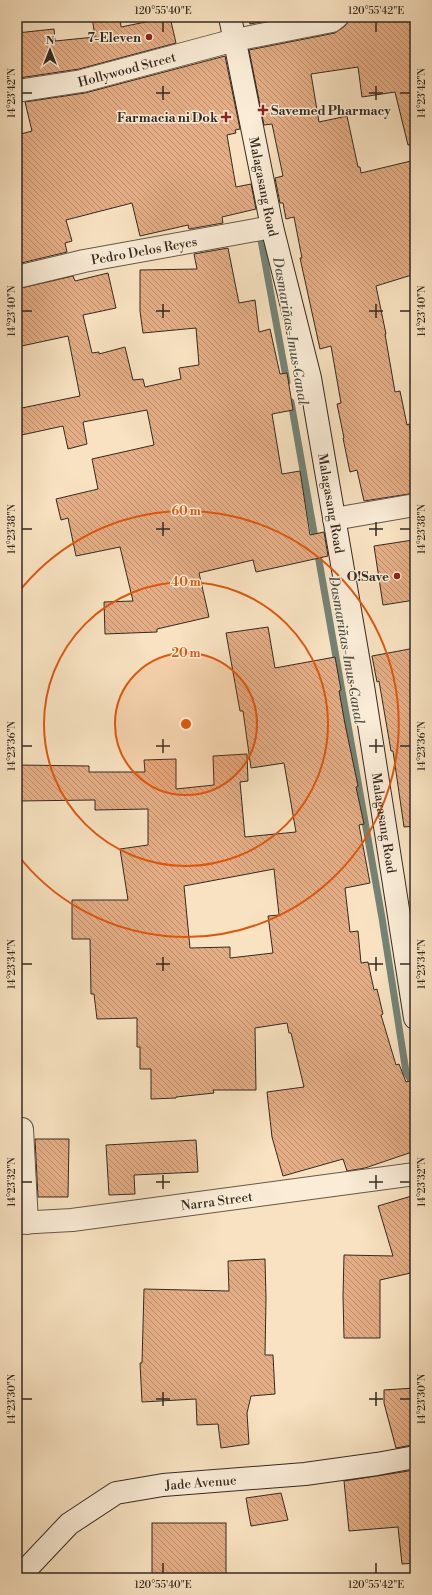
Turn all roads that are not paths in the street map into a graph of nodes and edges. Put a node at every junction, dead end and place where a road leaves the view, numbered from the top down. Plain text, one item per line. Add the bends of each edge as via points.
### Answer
1 (230, 17) edge
2 (337, 17) edge
3 (235, 40) junction
4 (17, 91) edge
5 (272, 227) junction
6 (17, 277) edge
7 (415, 505) edge
8 (334, 519) junction
9 (415, 1018) edge
10 (17, 1129) edge
11 (415, 1174) edge
12 (22, 1223) edge
13 (415, 1457) edge
14 (18, 1578) edge

1 - 3 street, Malagasang Road
2 - 3 street, Hollywood Street via 332,21
3 - 4 street, Hollywood Street via 82,81
3 - 5 street, Malagasang Road
5 - 6 street, Pedro Delos Reyes via 84,261
5 - 8 street, Malagasang Road via 310,378
7 - 8 street
8 - 9 street, Malagasang Road
10 - 12 street via 22,1129
11 - 12 street, Narra Street via 72,1220
13 - 14 street, Jade Avenue via 305,1474 163,1485 116,1492 69,1524

